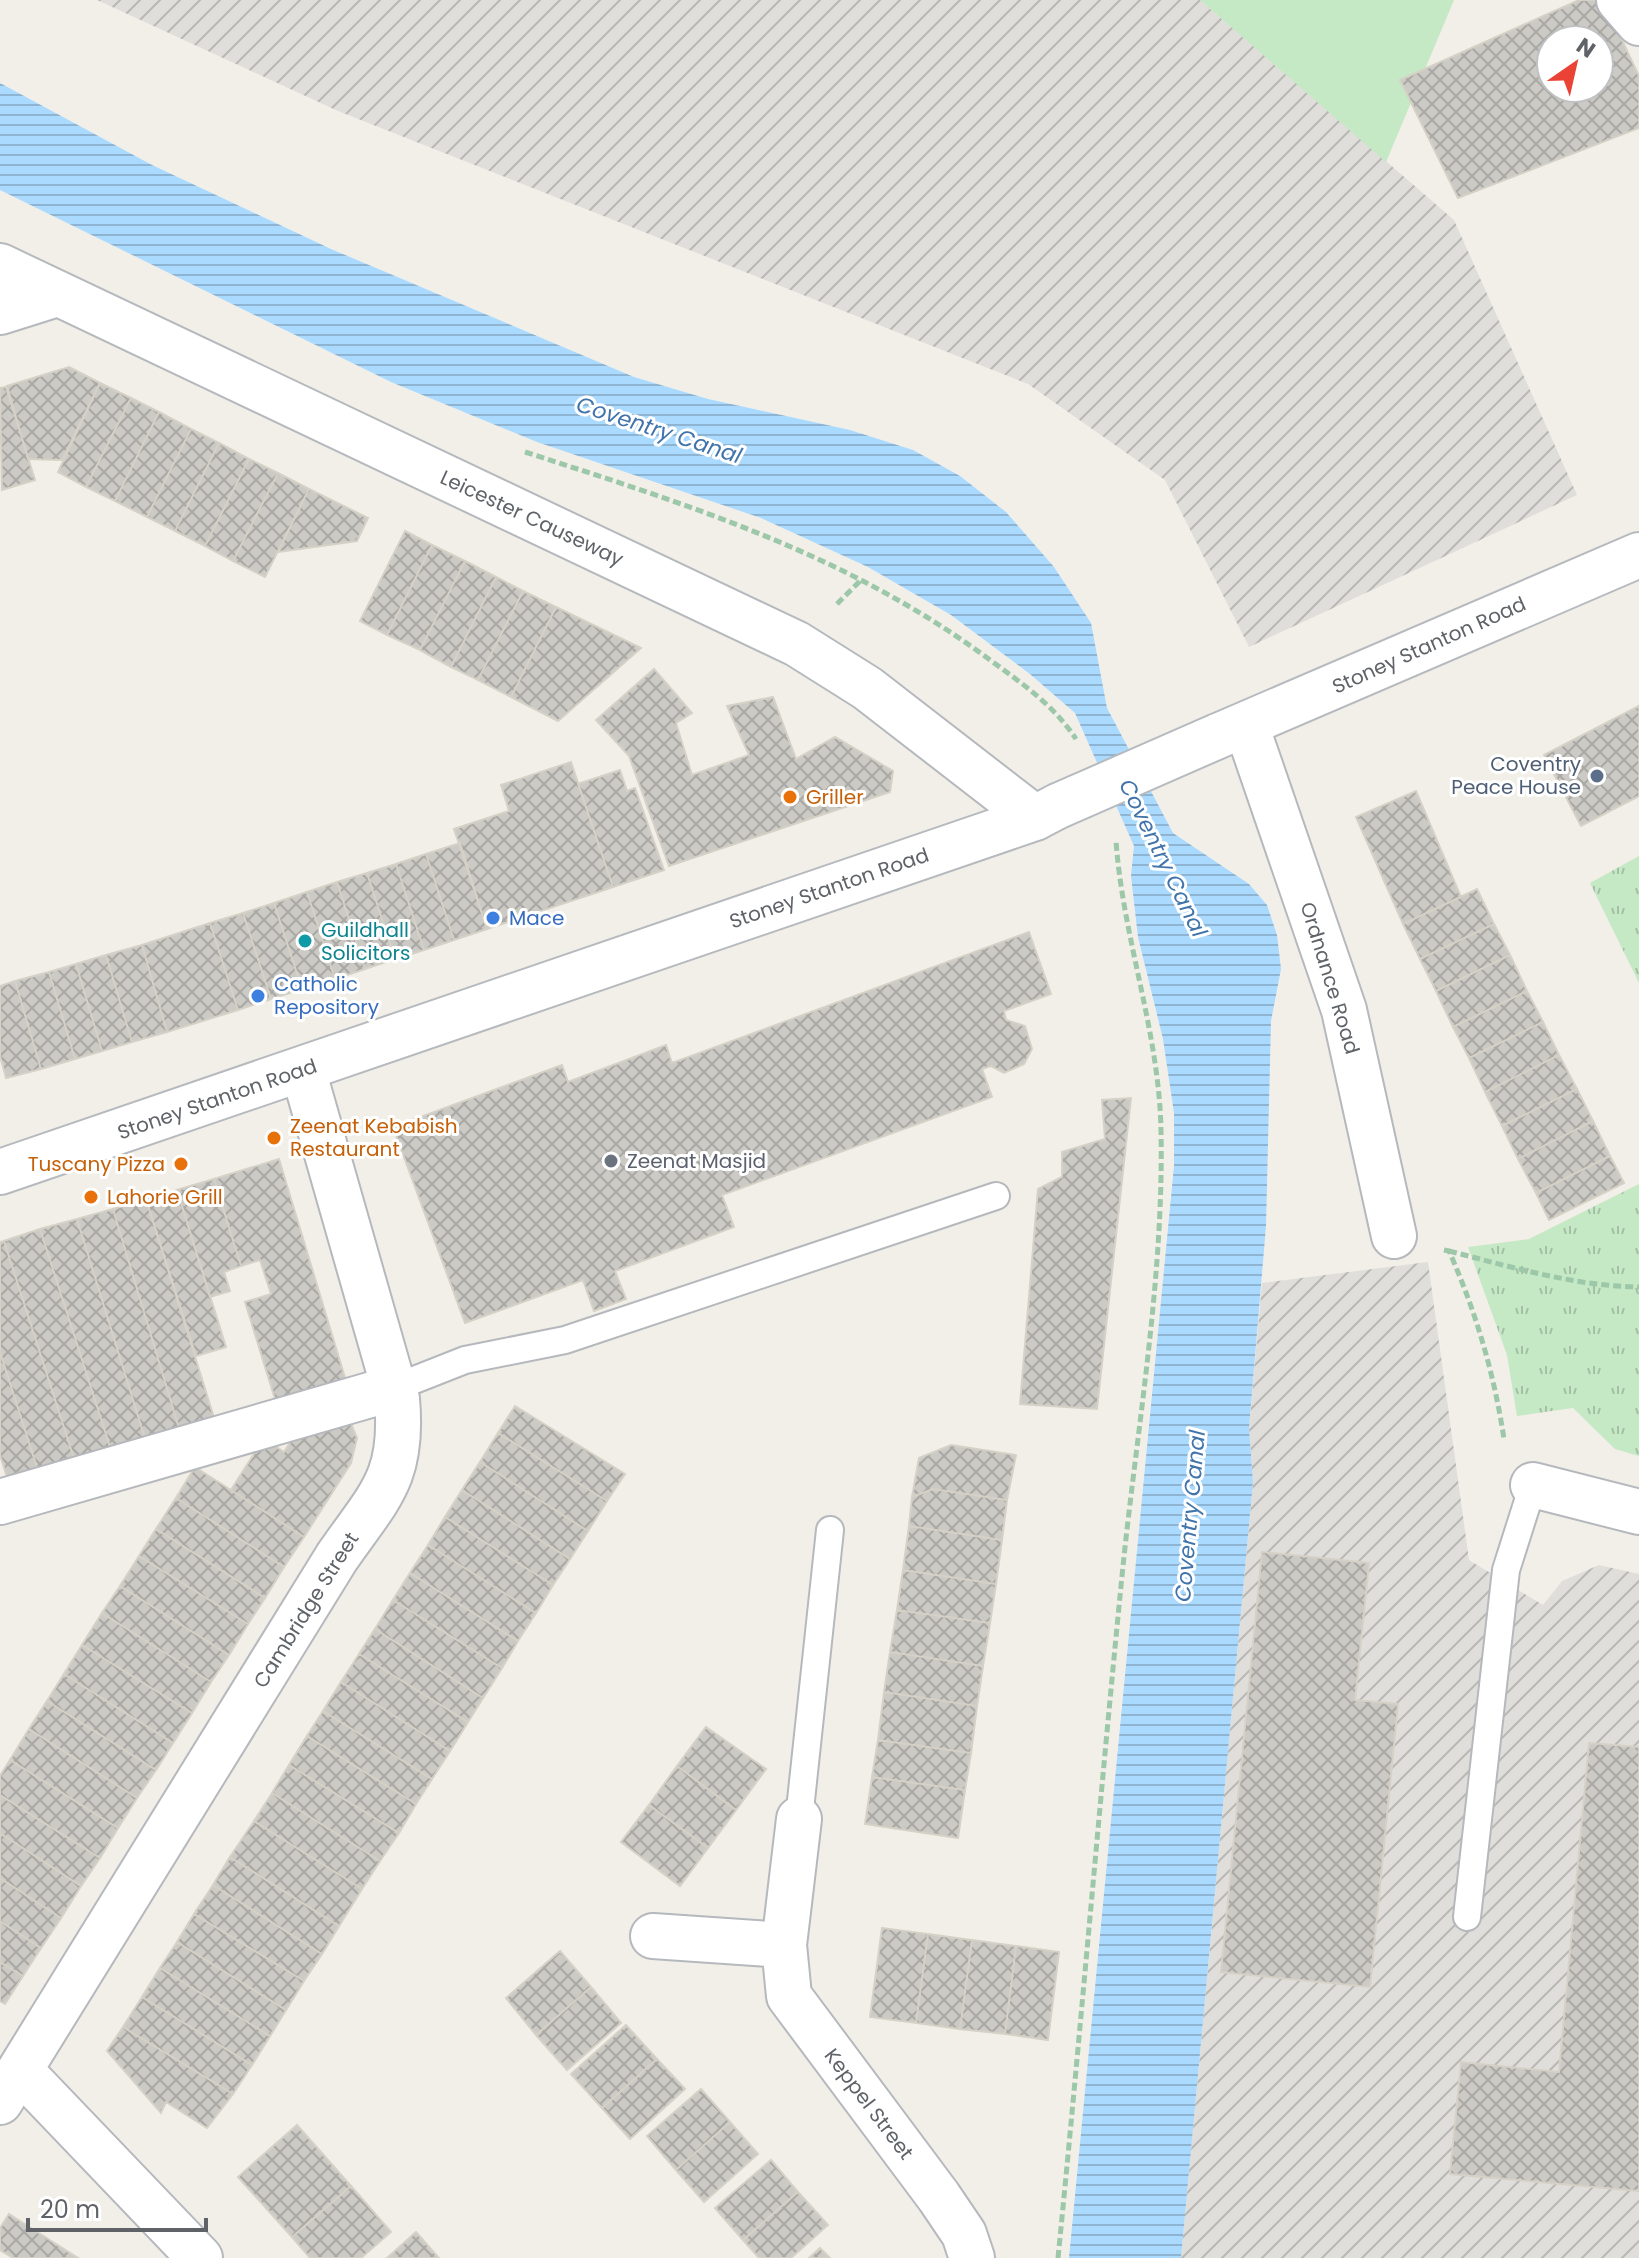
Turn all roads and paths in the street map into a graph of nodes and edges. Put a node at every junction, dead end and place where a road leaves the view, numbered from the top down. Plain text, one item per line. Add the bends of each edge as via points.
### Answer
1 (1619, 0) edge
2 (1639, 23) edge
3 (0, 266) edge
4 (57, 294) junction
5 (0, 312) edge
6 (513, 448) dead end
7 (1639, 555) edge
8 (1232, 731) junction
9 (1083, 753) dead end
10 (1046, 812) junction
11 (1115, 829) dead end
12 (303, 1070) junction
13 (0, 1172) edge
14 (996, 1196) dead end
15 (1394, 1236) joint
16 (1449, 1251) junction
17 (1639, 1287) edge
18 (394, 1388) junction
19 (1533, 1485) junction
20 (0, 1502) edge
21 (1639, 1512) edge
22 (830, 1530) dead end
23 (799, 1819) joint
24 (1467, 1917) dead end
25 (653, 1936) dead end
26 (784, 1945) junction
27 (10, 2086) edge
28 (200, 2258) edge
29 (972, 2258) edge
30 (1058, 2258) edge

1 - 2 street
3 - 4 street, Leicester Causeway
4 - 5 street
4 - 10 street, Leicester Causeway via 789,640
6 - 9 path via 714,513 910,604 1059,713
7 - 8 street, Stoney Stanton Road
8 - 10 street, Stoney Stanton Road, bridge
8 - 15 street, Ordnance Road via 1344,1010
10 - 12 street, Stoney Stanton Road
11 - 30 path via 1120,894 1155,1047 1161,1130 1158,1242
12 - 13 street, Stoney Stanton Road
12 - 18 street, Cambridge Street
14 - 18 lane via 565,1340 465,1360
15 - 16 path
16 - 17 path via 1542,1275 1606,1287
16 - 19 path via 1475,1309 1498,1398 1510,1480
18 - 20 street
18 - 27 street, Cambridge Street via 401,1439 391,1480 337,1557
19 - 21 street
19 - 24 lane via 1506,1570
22 - 23 lane
23 - 26 street, Keppel Street
25 - 26 street
26 - 29 street, Keppel Street via 789,1996 939,2197 964,2234
27 - 28 street

